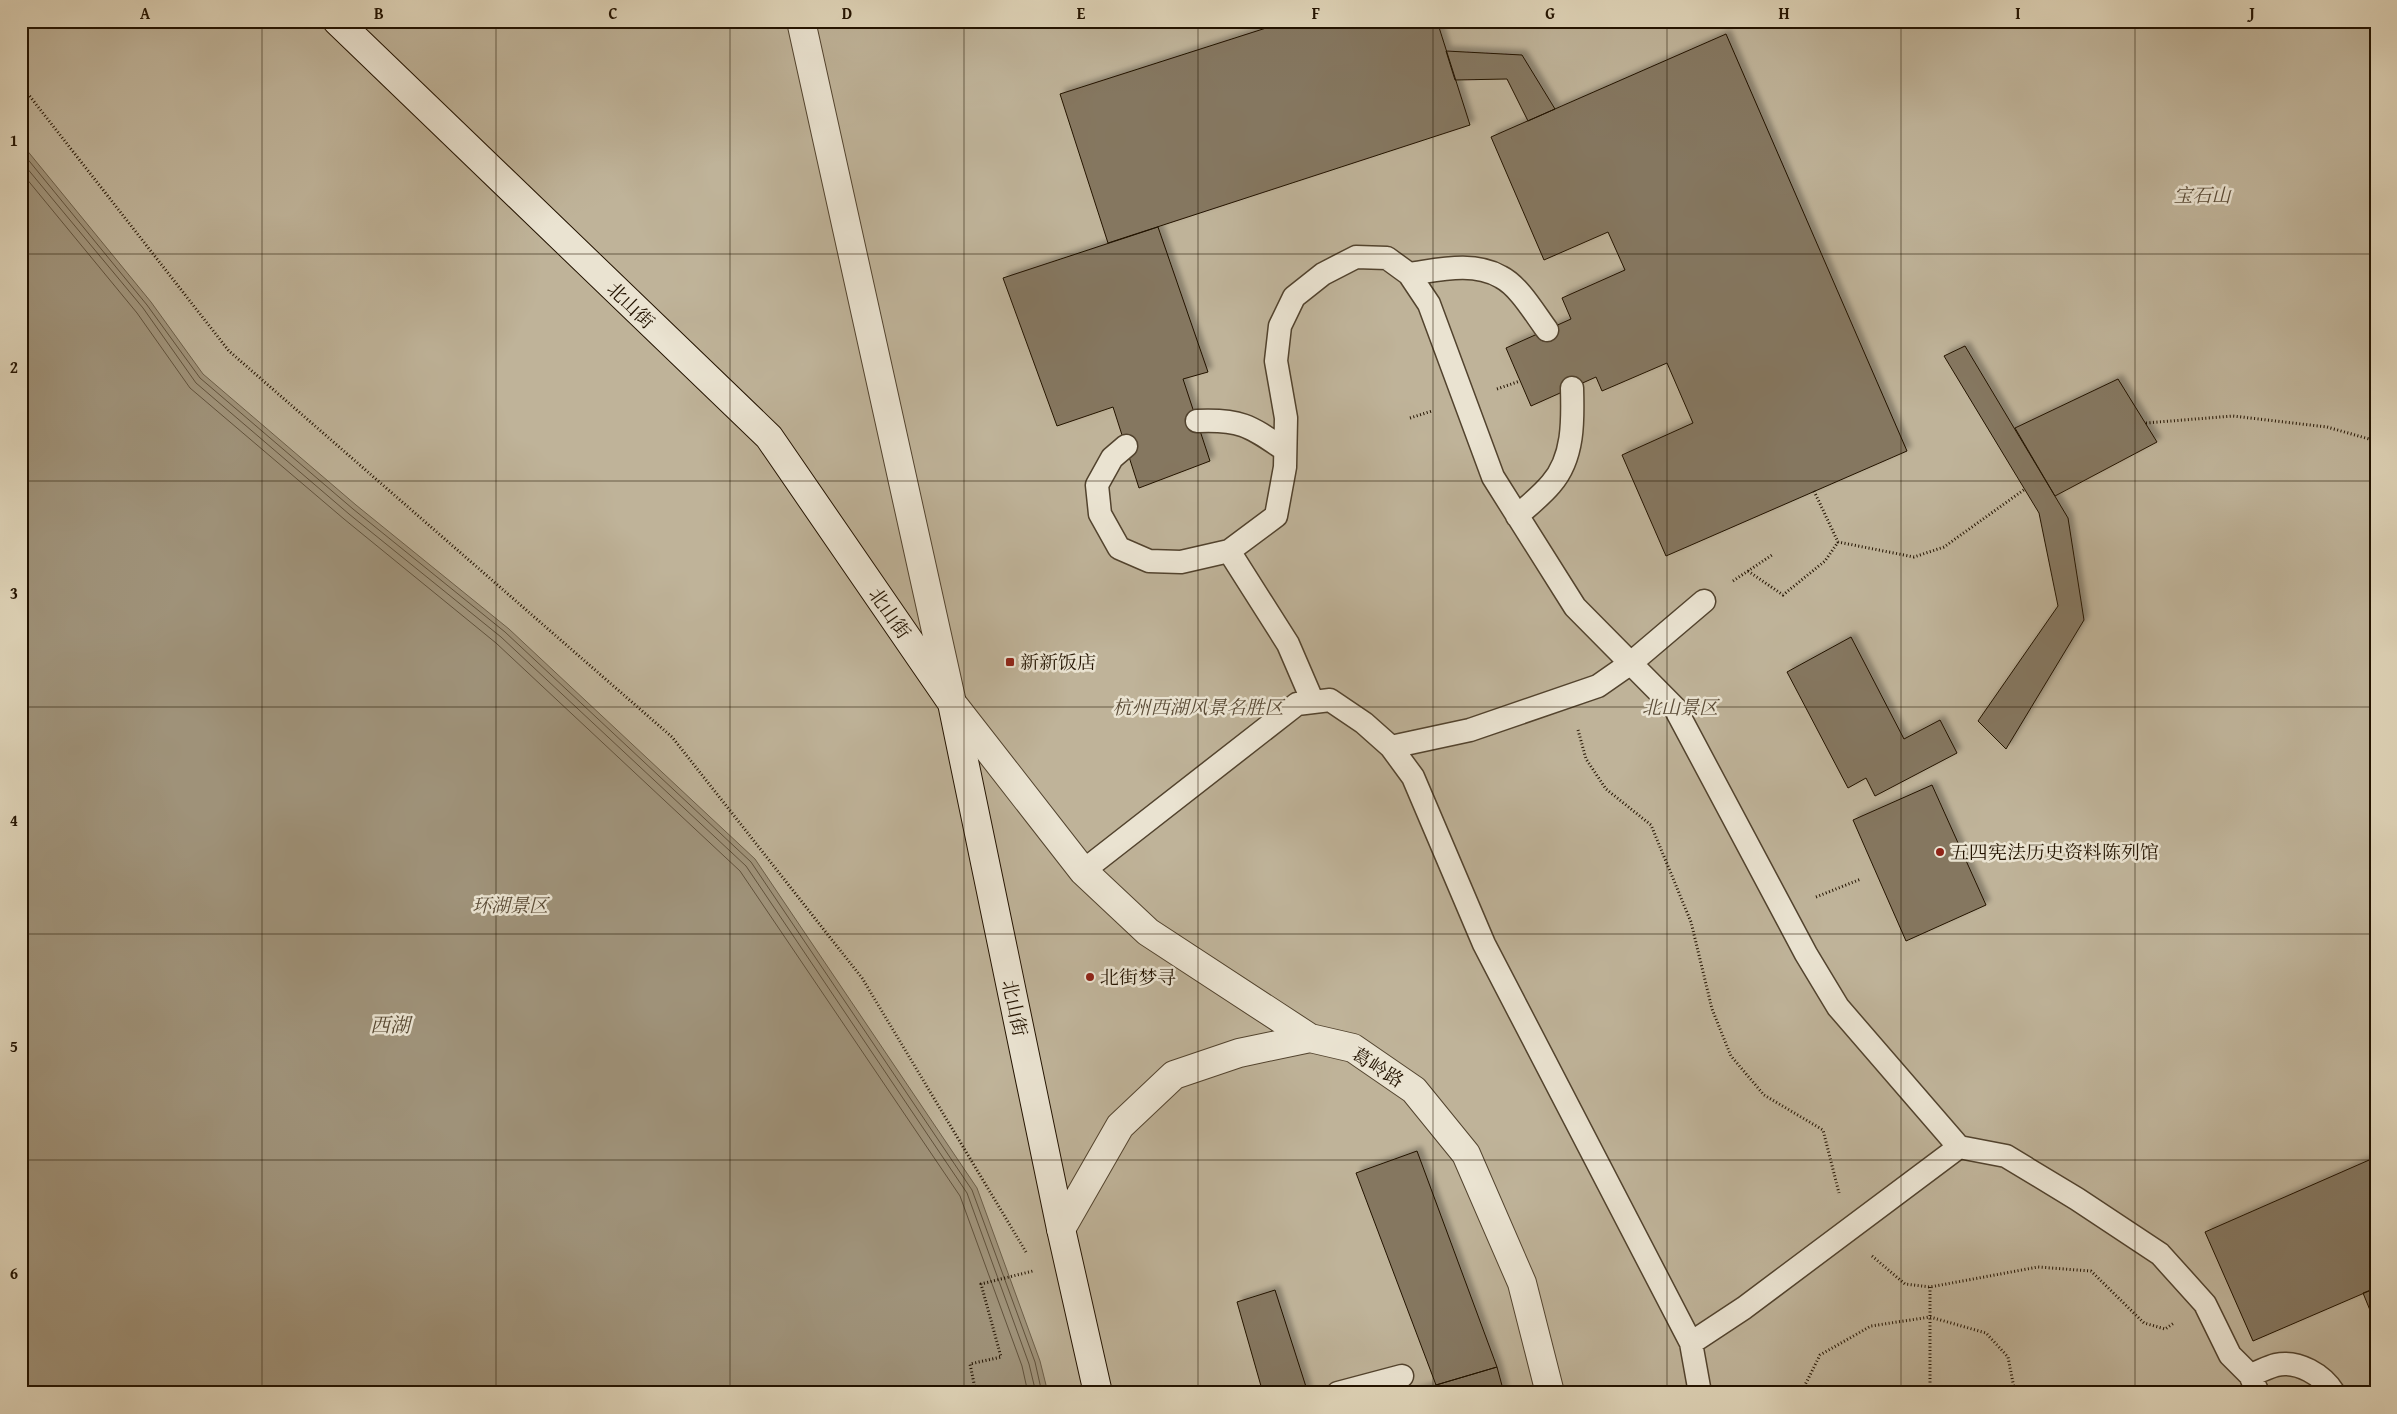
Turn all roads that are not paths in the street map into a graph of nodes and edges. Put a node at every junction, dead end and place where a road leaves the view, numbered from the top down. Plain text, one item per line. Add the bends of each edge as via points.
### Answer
1 (337, 21) edge
2 (801, 21) edge
3 (1409, 274) junction
4 (1547, 330) dead end
5 (1572, 388) dead end
6 (1197, 421) dead end
7 (1126, 446) dead end
8 (1285, 450) junction
9 (1517, 516) junction
10 (1229, 551) junction
11 (1704, 601) road end
12 (1631, 663) junction
13 (1313, 702) junction
14 (952, 703) junction
15 (1391, 747) junction
16 (1083, 871) junction
17 (1310, 1038) junction
18 (1959, 1147) junction
19 (1061, 1230) junction
20 (1691, 1343) junction
21 (1402, 1376) dead end
22 (2254, 1384) edge
23 (1098, 1393) edge
24 (1338, 1393) edge
25 (1550, 1393) edge
26 (1700, 1393) edge
27 (2334, 1393) edge

1 - 14 street, 北山街 via 769,437
2 - 14 street
3 - 4 lane via 1471,267 1502,277 1524,298
3 - 8 lane via 1387,258 1356,258 1323,274 1294,297 1280,326 1276,361 1286,418
3 - 9 lane via 1429,304 1493,476
5 - 9 lane via 1573,420 1567,457 1552,483
6 - 8 lane via 1222,420 1251,427
7 - 10 lane via 1112,458 1097,485 1100,514 1119,548 1149,561 1181,562
8 - 10 lane via 1276,516
9 - 12 lane via 1575,607
10 - 13 lane via 1288,644
11 - 12 lane
12 - 15 lane via 1598,686 1470,730
12 - 18 lane via 1675,708 1806,954 1838,1007
13 - 15 lane via 1330,700 1364,723
13 - 16 lane via 1297,704
14 - 16 street
14 - 19 street, 北山街
15 - 20 lane via 1413,777 1484,944
16 - 17 street via 1148,932
17 - 19 street, 葛岭路 via 1239,1053 1174,1075 1120,1126
17 - 25 street, 葛岭路 via 1353,1048 1414,1090 1466,1154 1522,1282
18 - 20 lane via 1744,1308
18 - 22 lane via 2006,1156 2160,1254 2204,1304 2230,1355
19 - 23 street, 北山街
20 - 26 lane
21 - 24 lane
22 - 27 lane via 2278,1364 2302,1367 2327,1382

